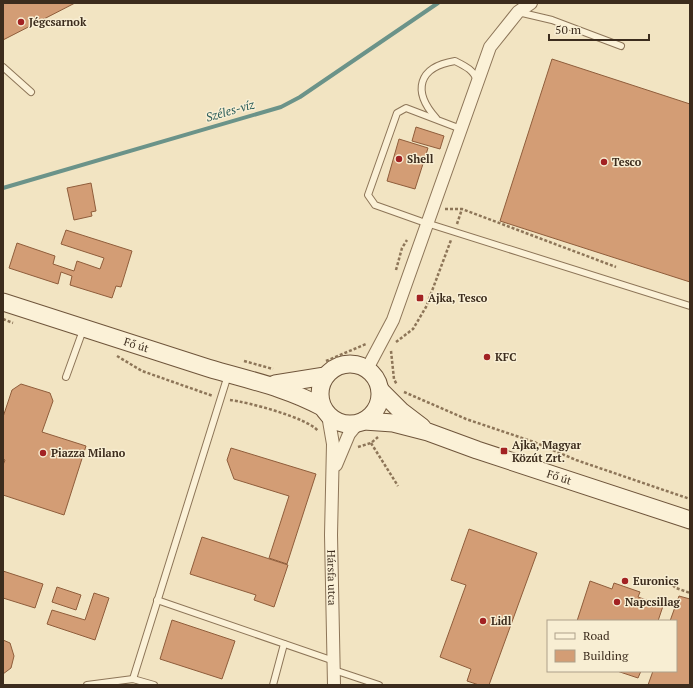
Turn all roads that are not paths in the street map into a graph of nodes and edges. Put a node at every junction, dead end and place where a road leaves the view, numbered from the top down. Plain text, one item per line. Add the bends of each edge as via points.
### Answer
1 (531, 3) edge
2 (518, 12) junction
3 (621, 46) dead end
4 (3, 66) edge
5 (477, 83) junction
6 (31, 92) dead end
7 (437, 119) junction
8 (461, 129) junction
9 (423, 223) junction
10 (3, 302) edge
11 (690, 306) edge
12 (84, 328) junction
13 (367, 369) junction
14 (323, 371) junction
15 (228, 374) junction
16 (66, 377) dead end
17 (271, 385) junction
18 (380, 390) junction
19 (325, 411) junction
20 (361, 422) junction
21 (428, 432) junction
22 (334, 470) junction
23 (690, 520) edge
24 (157, 600) junction
25 (284, 644) junction
26 (334, 665) junction
27 (133, 679) junction
28 (87, 685) edge
29 (154, 685) edge
30 (273, 685) edge
31 (334, 685) edge
32 (379, 685) edge

1 - 2 street
2 - 3 lane via 552,20
2 - 5 street via 490,47
4 - 6 lane
5 - 7 lane via 475,75 468,68 455,61 433,67 424,77 421,90 423,101
5 - 8 street
7 - 8 lane
7 - 9 lane via 406,108 397,113 368,195 375,205
8 - 9 street via 432,209
9 - 11 lane
9 - 13 street via 393,320
10 - 12 main road, Fő út
12 - 15 main road, Fő út
12 - 16 lane
13 - 14 main road via 359,365 342,364
13 - 18 main road via 376,378
14 - 17 main road, Fő út
14 - 19 main road via 319,392
15 - 17 main road, Fő út
15 - 24 lane
17 - 19 main road, Fő út via 293,393
18 - 20 main road via 378,405 370,417
18 - 21 main road, Fő út via 400,411
19 - 20 main road via 333,419 345,424
19 - 22 street, Hársfa utca via 333,444
20 - 21 main road, Fő út via 393,423
20 - 22 street, Hársfa utca via 349,434
21 - 23 main road, Fő út
22 - 26 street, Hársfa utca via 331,535
24 - 25 lane
24 - 27 lane
25 - 26 lane
25 - 30 lane
26 - 31 street, Hársfa utca
26 - 32 lane
27 - 28 lane
27 - 29 lane

